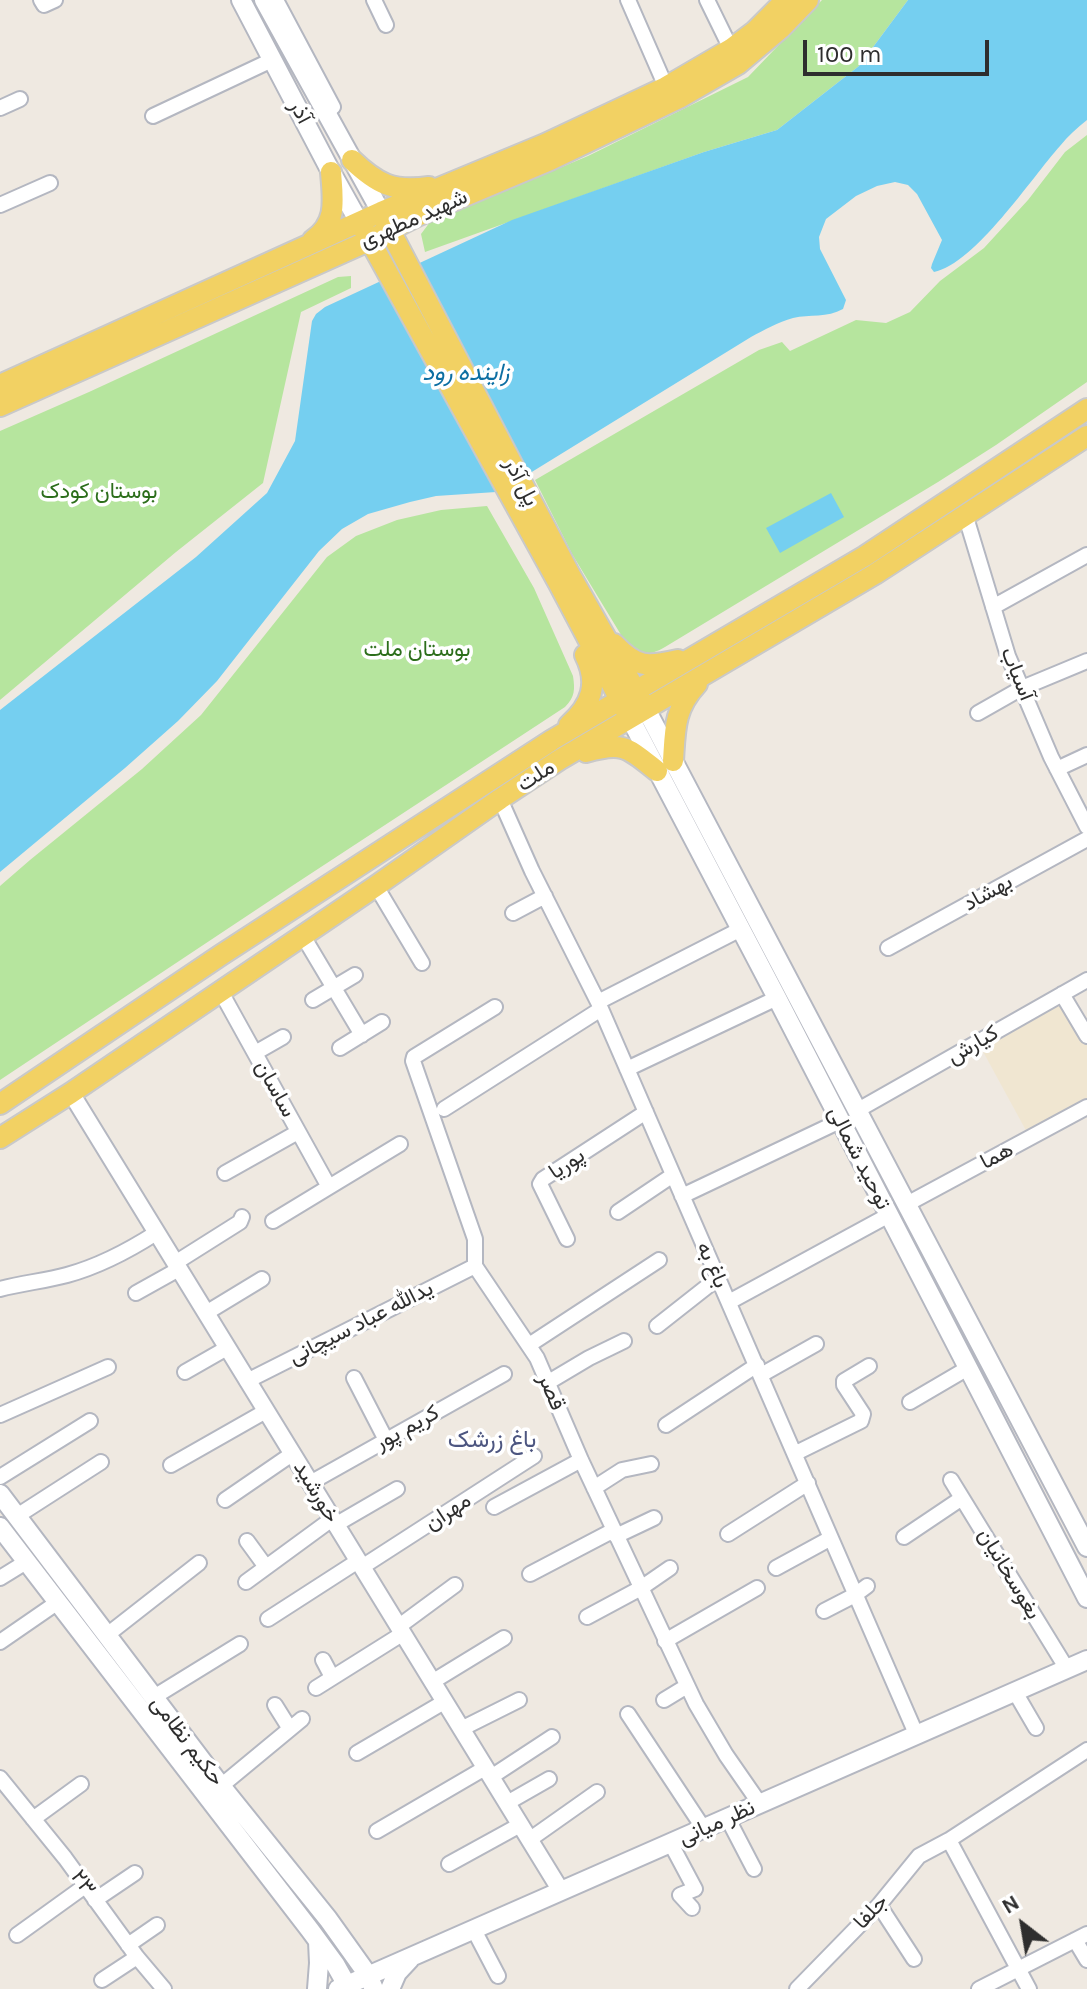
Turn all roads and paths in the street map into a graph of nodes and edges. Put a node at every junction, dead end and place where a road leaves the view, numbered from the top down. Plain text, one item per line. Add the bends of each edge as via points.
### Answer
1 (41, 0) edge
2 (55, 0) edge
3 (241, 0) edge
4 (264, 0) edge
5 (276, 0) edge
6 (374, 0) edge
7 (628, 0) edge
8 (707, 0) edge
9 (786, 0) edge
10 (808, 0) edge
11 (386, 25) dead end
12 (731, 49) junction
13 (272, 60) junction
14 (666, 87) junction
15 (20, 99) dead end
16 (0, 108) edge
17 (153, 116) dead end
18 (352, 160) junction
19 (331, 172) junction
20 (50, 183) dead end
21 (444, 185) junction
22 (0, 205) edge
23 (417, 216) junction
24 (385, 221) junction
25 (364, 231) junction
26 (401, 252) junction
27 (336, 254) junction
28 (289, 255) junction
29 (380, 261) junction
30 (0, 385) edge
31 (0, 406) edge
32 (1087, 409) edge
33 (1087, 436) edge
34 (965, 514) junction
35 (1087, 555) edge
36 (564, 580) junction
37 (993, 607) junction
38 (599, 626) junction
39 (1087, 661) edge
40 (703, 663) junction
41 (1022, 688) junction
42 (633, 705) junction
43 (978, 713) dead end
44 (552, 740) junction
45 (1087, 755) edge
46 (559, 760) junction
47 (665, 766) junction
48 (1057, 769) junction
49 (500, 799) junction
50 (1087, 827) edge
51 (1087, 839) edge
52 (376, 886) junction
53 (545, 896) junction
54 (513, 913) dead end
55 (741, 929) junction
56 (303, 936) junction
57 (888, 948) dead end
58 (422, 963) dead end
59 (355, 975) dead end
60 (1087, 980) edge
61 (334, 988) junction
62 (221, 992) junction
63 (1062, 994) junction
64 (777, 998) junction
65 (313, 1000) dead end
66 (600, 1006) junction
67 (495, 1007) dead end
68 (382, 1022) dead end
69 (362, 1035) junction
70 (1087, 1036) edge
71 (283, 1037) dead end
72 (340, 1048) dead end
73 (255, 1053) junction
74 (627, 1069) junction
75 (71, 1093) junction
76 (0, 1104) edge
77 (1087, 1107) edge
78 (444, 1109) dead end
79 (858, 1110) junction
80 (646, 1112) junction
81 (840, 1121) junction
82 (298, 1132) junction
83 (0, 1138) edge
84 (400, 1144) dead end
85 (876, 1145) junction
86 (857, 1154) junction
87 (225, 1173) dead end
88 (673, 1175) junction
89 (329, 1187) junction
90 (682, 1196) junction
91 (907, 1204) junction
92 (618, 1212) dead end
93 (889, 1215) junction
94 (242, 1217) dead end
95 (273, 1221) dead end
96 (156, 1233) junction
97 (567, 1239) dead end
98 (659, 1260) dead end
99 (177, 1266) junction
100 (475, 1266) junction
101 (718, 1278) junction
102 (262, 1279) dead end
103 (0, 1289) edge
104 (136, 1293) dead end
105 (729, 1302) junction
106 (206, 1313) junction
107 (657, 1326) dead end
108 (624, 1341) dead end
109 (816, 1344) dead end
110 (529, 1345) junction
111 (227, 1348) junction
112 (869, 1366) dead end
113 (108, 1367) dead end
114 (968, 1368) junction
115 (759, 1370) junction
116 (185, 1372) dead end
117 (504, 1374) dead end
118 (354, 1378) dead end
119 (247, 1381) junction
120 (547, 1383) junction
121 (910, 1402) dead end
122 (266, 1411) junction
123 (0, 1415) edge
124 (90, 1421) dead end
125 (666, 1425) dead end
126 (386, 1440) junction
127 (796, 1453) junction
128 (292, 1454) junction
129 (534, 1456) dead end
130 (581, 1460) junction
131 (101, 1462) dead end
132 (651, 1464) dead end
133 (171, 1465) dead end
134 (0, 1477) edge
135 (951, 1480) dead end
136 (310, 1483) junction
137 (808, 1483) junction
138 (594, 1488) junction
139 (397, 1489) dead end
140 (0, 1494) edge
141 (962, 1498) junction
142 (225, 1500) dead end
143 (494, 1507) dead end
144 (17, 1516) junction
145 (654, 1518) dead end
146 (334, 1522) junction
147 (0, 1527) edge
148 (615, 1533) junction
149 (728, 1534) dead end
150 (904, 1537) dead end
151 (831, 1538) junction
152 (247, 1541) dead end
153 (1087, 1547) edge
154 (26, 1562) junction
155 (199, 1563) dead end
156 (360, 1564) junction
157 (266, 1567) junction
158 (670, 1568) dead end
159 (776, 1568) dead end
160 (530, 1574) dead end
161 (0, 1578) edge
162 (246, 1582) dead end
163 (455, 1585) dead end
164 (641, 1588) junction
165 (757, 1588) dead end
166 (861, 1591) junction
167 (1087, 1598) edge
168 (58, 1602) junction
169 (824, 1611) dead end
170 (587, 1617) dead end
171 (268, 1619) dead end
172 (400, 1630) junction
173 (107, 1635) junction
174 (504, 1638) dead end
175 (665, 1641) junction
176 (0, 1642) edge
177 (240, 1644) dead end
178 (323, 1660) dead end
179 (1087, 1660) edge
180 (1067, 1669) junction
181 (1087, 1672) edge
182 (332, 1677) junction
183 (432, 1682) junction
184 (687, 1686) junction
185 (316, 1688) dead end
186 (1015, 1692) junction
187 (154, 1697) junction
188 (519, 1700) dead end
189 (664, 1700) dead end
190 (444, 1702) junction
191 (275, 1705) dead end
192 (628, 1714) dead end
193 (302, 1719) dead end
194 (1036, 1728) dead end
195 (290, 1729) junction
196 (461, 1729) junction
197 (917, 1736) junction
198 (552, 1737) dead end
199 (1087, 1750) edge
200 (357, 1753) dead end
201 (488, 1772) junction
202 (0, 1778) edge
203 (549, 1779) dead end
204 (81, 1784) dead end
205 (221, 1786) junction
206 (597, 1792) dead end
207 (507, 1803) junction
208 (760, 1804) junction
209 (33, 1819) junction
210 (728, 1819) junction
211 (520, 1825) junction
212 (704, 1829) junction
213 (377, 1831) dead end
214 (529, 1840) junction
215 (949, 1840) junction
216 (671, 1844) junction
217 (449, 1864) dead end
218 (754, 1869) dead end
219 (135, 1873) dead end
220 (85, 1886) junction
221 (561, 1891) junction
222 (95, 1900) junction
223 (879, 1905) junction
224 (692, 1908) dead end
225 (157, 1925) dead end
226 (474, 1930) junction
227 (17, 1935) dead end
228 (1081, 1937) edge
229 (318, 1941) junction
230 (133, 1951) junction
231 (413, 1956) junction
232 (914, 1959) dead end
233 (1087, 1960) edge
234 (1019, 1970) junction
235 (498, 1976) dead end
236 (102, 1980) dead end
237 (371, 1982) edge
238 (345, 1988) edge
239 (164, 1989) edge
240 (317, 1989) edge
241 (390, 1989) edge
242 (797, 1989) edge
243 (979, 1989) edge
244 (1029, 1989) edge

1 - 2 street via 44,5
3 - 13 main road, آذر
4 - 18 main road, آذر
5 - 18 street, آذر via 356,151
6 - 11 street
7 - 14 street
8 - 12 street
9 - 12 main road, شهید مطهری
10 - 23 main road, شهید مطهری via 738,64 679,98
12 - 14 main road, شهید مطهری
13 - 17 street
13 - 19 main road, آذر
14 - 21 main road, شهید مطهری
15 - 16 street
18 - 21 main road via 370,178 391,187
18 - 24 main road, آذر
19 - 25 main road, آذر
19 - 28 main road via 331,218 323,233
20 - 22 street
21 - 24 main road, شهید مطهری
23 - 24 main road, شهید مطهری
23 - 26 main road via 404,232
24 - 25 main road, شهید مطهری
24 - 26 main road, پل آذر
25 - 27 main road, شهید مطهری
25 - 28 main road, شهید مطهری
25 - 29 main road, پل آذر
26 - 36 main road, پل آذر
27 - 29 main road via 370,253
27 - 31 main road, شهید مطهری
28 - 30 main road, شهید مطهری
29 - 36 main road, پل آذر
32 - 40 main road, ملت
33 - 34 main road, ملت
34 - 37 street, آسیاب
34 - 40 main road, ملت via 875,574
35 - 37 street
36 - 38 main road, پل آذر
36 - 42 main road, پل آذر
36 - 44 main road via 563,609 593,673 592,690 579,716
37 - 41 street, آسیاب
38 - 40 main road via 622,652 644,665
38 - 42 main road, پل آذر
39 - 41 street
40 - 42 main road, ملت
40 - 47 main road via 677,713
41 - 43 street
41 - 48 street, آسیاب
42 - 44 main road, ملت
42 - 46 main road, ملت
42 - 47 main road, توحید شمالی
44 - 76 main road, ملت
45 - 48 street
46 - 47 main road via 619,746
46 - 49 main road, ملت
47 - 55 main road, توحید شمالی
47 - 79 main road, توحید شمالی
48 - 50 street, آسیاب
49 - 52 main road, ملت
49 - 53 street, باغ به
51 - 57 street, بهشاد
52 - 56 main road, ملت
52 - 58 street
53 - 54 street
53 - 66 street, باغ به
55 - 64 main road, توحید شمالی
55 - 66 street
56 - 61 street
56 - 62 main road, ملت
59 - 61 street
60 - 63 street, کیارش
61 - 65 street
61 - 69 street
62 - 73 street, ساسان
62 - 75 main road, ملت
63 - 70 street
63 - 79 street, کیارش
64 - 74 street
64 - 81 main road, توحید شمالی
66 - 74 street, باغ به
66 - 78 street
67 - 100 street, قصر via 413,1061 475,1239
68 - 69 street
69 - 72 street
71 - 73 street
73 - 82 street, ساسان
74 - 80 street, باغ به
75 - 83 main road, ملت
75 - 96 street, خورشید
77 - 91 street, هما
79 - 85 main road, توحید شمالی
80 - 88 street, باغ به
80 - 97 street, پوریا via 543,1179 540,1184
81 - 86 main road, توحید شمالی
81 - 90 street
82 - 87 street
82 - 89 street, ساسان
84 - 89 street
85 - 86 main road
85 - 91 main road, توحید شمالی
86 - 93 main road, توحید شمالی
88 - 90 street, باغ به
88 - 92 street
89 - 95 street
90 - 101 street, باغ به
91 - 153 main road, توحید شمالی
93 - 105 street
93 - 114 main road, توحید شمالی
94 - 99 street
96 - 99 street, خورشید
96 - 103 street via 98,1265
98 - 110 street
99 - 104 street
99 - 106 street, خورشید
100 - 110 street, قصر
100 - 119 street, یدالله عباد سیچانی
101 - 105 street, باغ به
101 - 107 street
102 - 106 street
105 - 115 street, باغ به
106 - 111 street, خورشید
108 - 120 street
109 - 115 street
110 - 120 street, قصر
111 - 116 street
111 - 119 street, خورشید
112 - 127 street via 844,1381 863,1414 861,1421
113 - 123 street
114 - 121 street
114 - 167 main road, توحید شمالی
115 - 125 street
115 - 127 street, باغ به
117 - 126 street, کریم پور
118 - 126 street
119 - 122 street, خورشید
120 - 130 street, قصر
122 - 128 street, خورشید
122 - 133 street
124 - 134 street
126 - 136 street, کریم پور
127 - 137 street, باغ به
128 - 136 street, خورشید
128 - 142 street
129 - 156 street, مهران
130 - 138 street, قصر
130 - 143 street
131 - 144 street
132 - 138 street via 622,1470
135 - 141 street, بغوسخانیان
136 - 146 street, خورشید
137 - 149 street
137 - 151 street, باغ به
138 - 148 street, قصر
139 - 146 street
140 - 144 main road, حکیم نظامی
141 - 150 street
141 - 180 street, بغوسخانیان
144 - 173 main road, حکیم نظامی
145 - 148 street
146 - 156 street, خورشید
146 - 157 street
147 - 154 main road, حکیم نظامی
148 - 160 street
148 - 164 street, قصر
151 - 159 street
151 - 166 street, باغ به
152 - 157 street
154 - 161 street
154 - 168 main road, حکیم نظامی
155 - 173 street
156 - 171 street, مهران
156 - 172 street, خورشید
157 - 162 street
158 - 164 street
163 - 172 street
164 - 170 street
164 - 175 street, قصر
165 - 175 street
166 - 169 street
166 - 197 street, باغ به
168 - 176 street
168 - 229 main road, حکیم نظامی
172 - 182 street
172 - 183 street, خورشید
173 - 187 main road, حکیم نظامی
174 - 183 street
175 - 184 street, قصر
177 - 187 street
178 - 182 street
179 - 180 main road, نظر میانی
180 - 181 main road
180 - 186 main road, نظر میانی
182 - 185 street
183 - 190 street, خورشید
184 - 189 street
184 - 208 street, قصر
186 - 194 street
186 - 197 main road, نظر میانی
187 - 205 main road, حکیم نظامی
188 - 196 street
190 - 196 street, خورشید
190 - 200 street
191 - 195 street
192 - 212 street
193 - 195 street
195 - 205 street
196 - 201 street, خورشید
197 - 208 main road, نظر میانی
198 - 201 street
199 - 215 street, جلفا
201 - 207 street, خورشید
201 - 213 street
202 - 209 street, ۲۳
203 - 207 street
204 - 209 street
205 - 237 main road, حکیم نظامی via 328,1919
206 - 214 street
207 - 211 street, خورشید
208 - 210 main road, نظر میانی
209 - 220 street, ۲۳
210 - 212 main road, نظر میانی
210 - 218 street
211 - 214 street, خورشید
211 - 217 street
212 - 216 main road, نظر میانی
214 - 221 street, خورشید
215 - 223 street, جلفا via 919,1856
215 - 234 street
216 - 221 main road, نظر میانی
216 - 224 street via 695,1889 680,1895
219 - 222 street
220 - 222 street, ۲۳
220 - 227 street
221 - 226 main road, نظر میانی
222 - 230 street, ۲۳
223 - 232 street
223 - 242 street, جلفا
225 - 230 street
226 - 231 main road, نظر میانی
226 - 235 street
228 - 233 street
228 - 234 street
229 - 238 main road, حکیم نظامی
229 - 240 main road
230 - 236 street
230 - 239 street, ۲۳
231 - 237 main road, نظر میانی
231 - 241 main road
234 - 243 street
234 - 244 street
237 - 238 main road, نظر میانی

